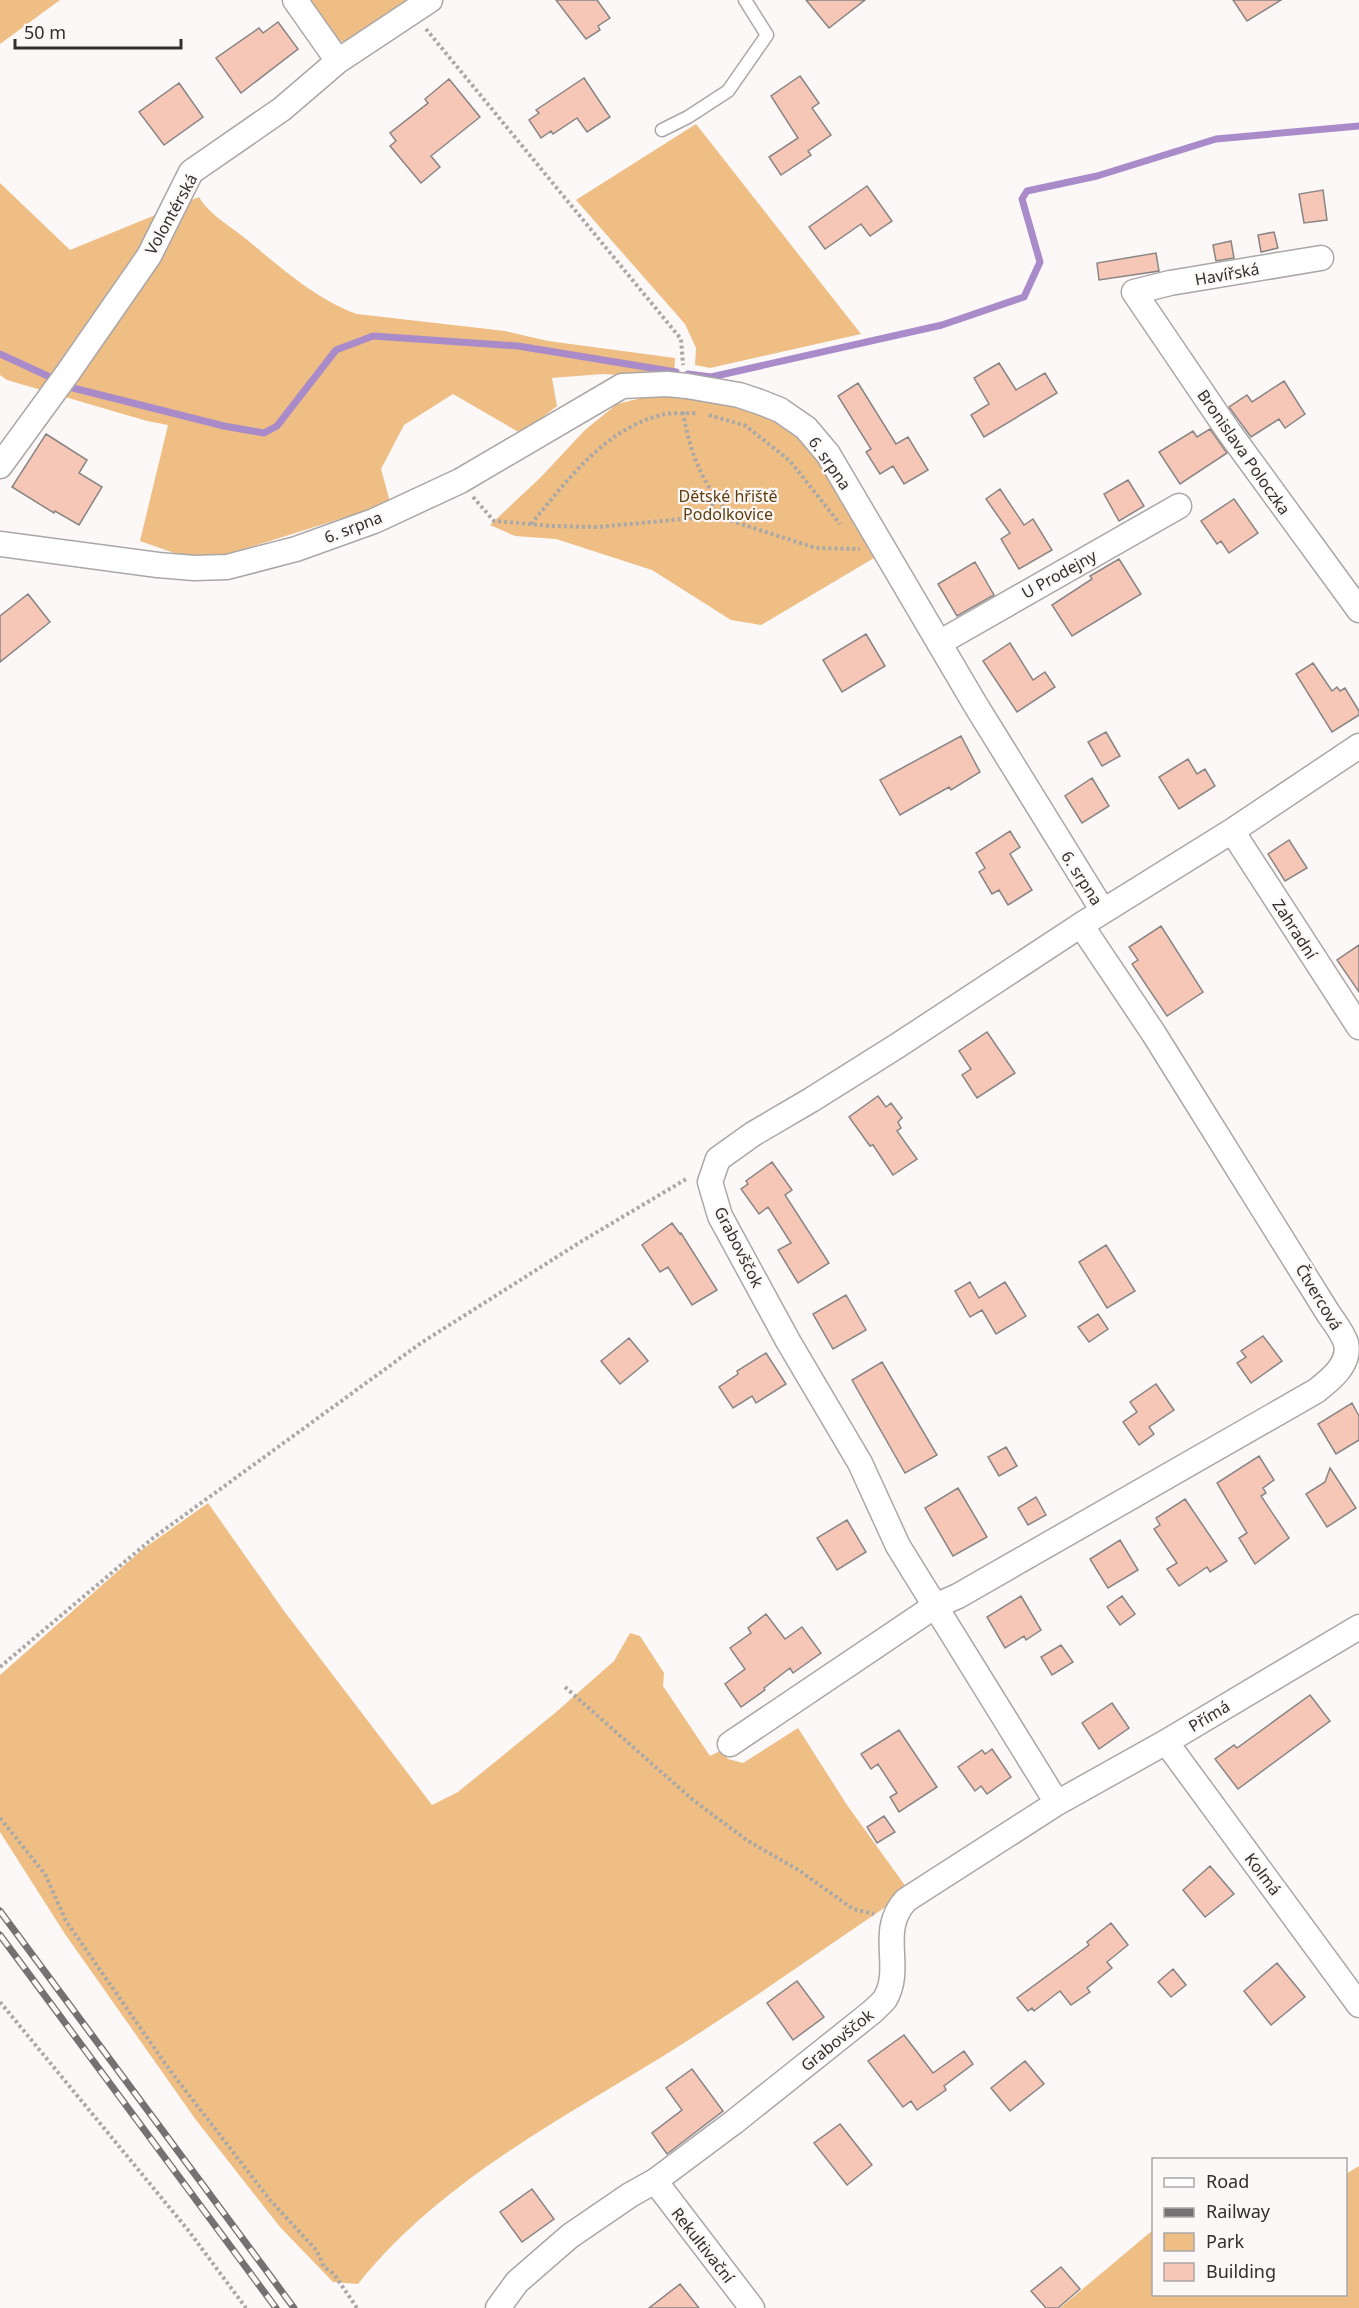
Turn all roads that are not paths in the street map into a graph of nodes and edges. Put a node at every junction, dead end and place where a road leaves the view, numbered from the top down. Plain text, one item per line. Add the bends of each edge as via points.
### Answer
1 (295, 0) edge
2 (745, 0) edge
3 (421, 6) edge
4 (338, 61) junction
5 (662, 130) dead end
6 (1321, 258) dead end
7 (1134, 292) joint
8 (0, 466) edge
9 (1179, 506) dead end
10 (0, 544) edge
11 (1359, 610) edge
12 (939, 643) junction
13 (1359, 746) edge
14 (1232, 831) junction
15 (1103, 911) junction
16 (1081, 925) junction
17 (1359, 1027) edge
18 (935, 1606) junction
19 (1359, 1626) edge
20 (1166, 1742) junction
21 (730, 1744) dead end
22 (1057, 1803) junction
23 (1359, 2005) edge
24 (655, 2181) junction
25 (498, 2308) edge
26 (752, 2308) edge

1 - 4 street
2 - 5 lane via 767,35 728,91
3 - 4 street, Volontérská
4 - 8 street, Volontérská via 282,109 191,172 149,256
6 - 7 street, Havířská
7 - 11 street, Bronislava Poloczka
9 - 12 street, U Prodejny
10 - 12 street, 6. srpna via 158,565 227,567 308,545 460,481 622,386 685,386 760,402 806,428 828,454
12 - 15 street, 6. srpna
13 - 14 street, 6. srpna
14 - 15 street, 6. srpna
14 - 17 street, Zahradní
15 - 16 street
16 - 18 street, Grabovščok via 753,1134 718,1159 710,1182 720,1216 861,1463 898,1546
16 - 18 street, Čtvercová via 1304,1273 1346,1344 1344,1361 1336,1375 1316,1391
18 - 21 street
18 - 22 street, Grabovščok
19 - 20 street, Přímá
20 - 22 street, Přímá
20 - 23 street, Kolmá
22 - 24 street, Grabovščok via 906,1900 892,1919 892,1977 885,1999
24 - 25 street, Grabovščok via 570,2236 517,2282
24 - 26 street, Rekultivační

